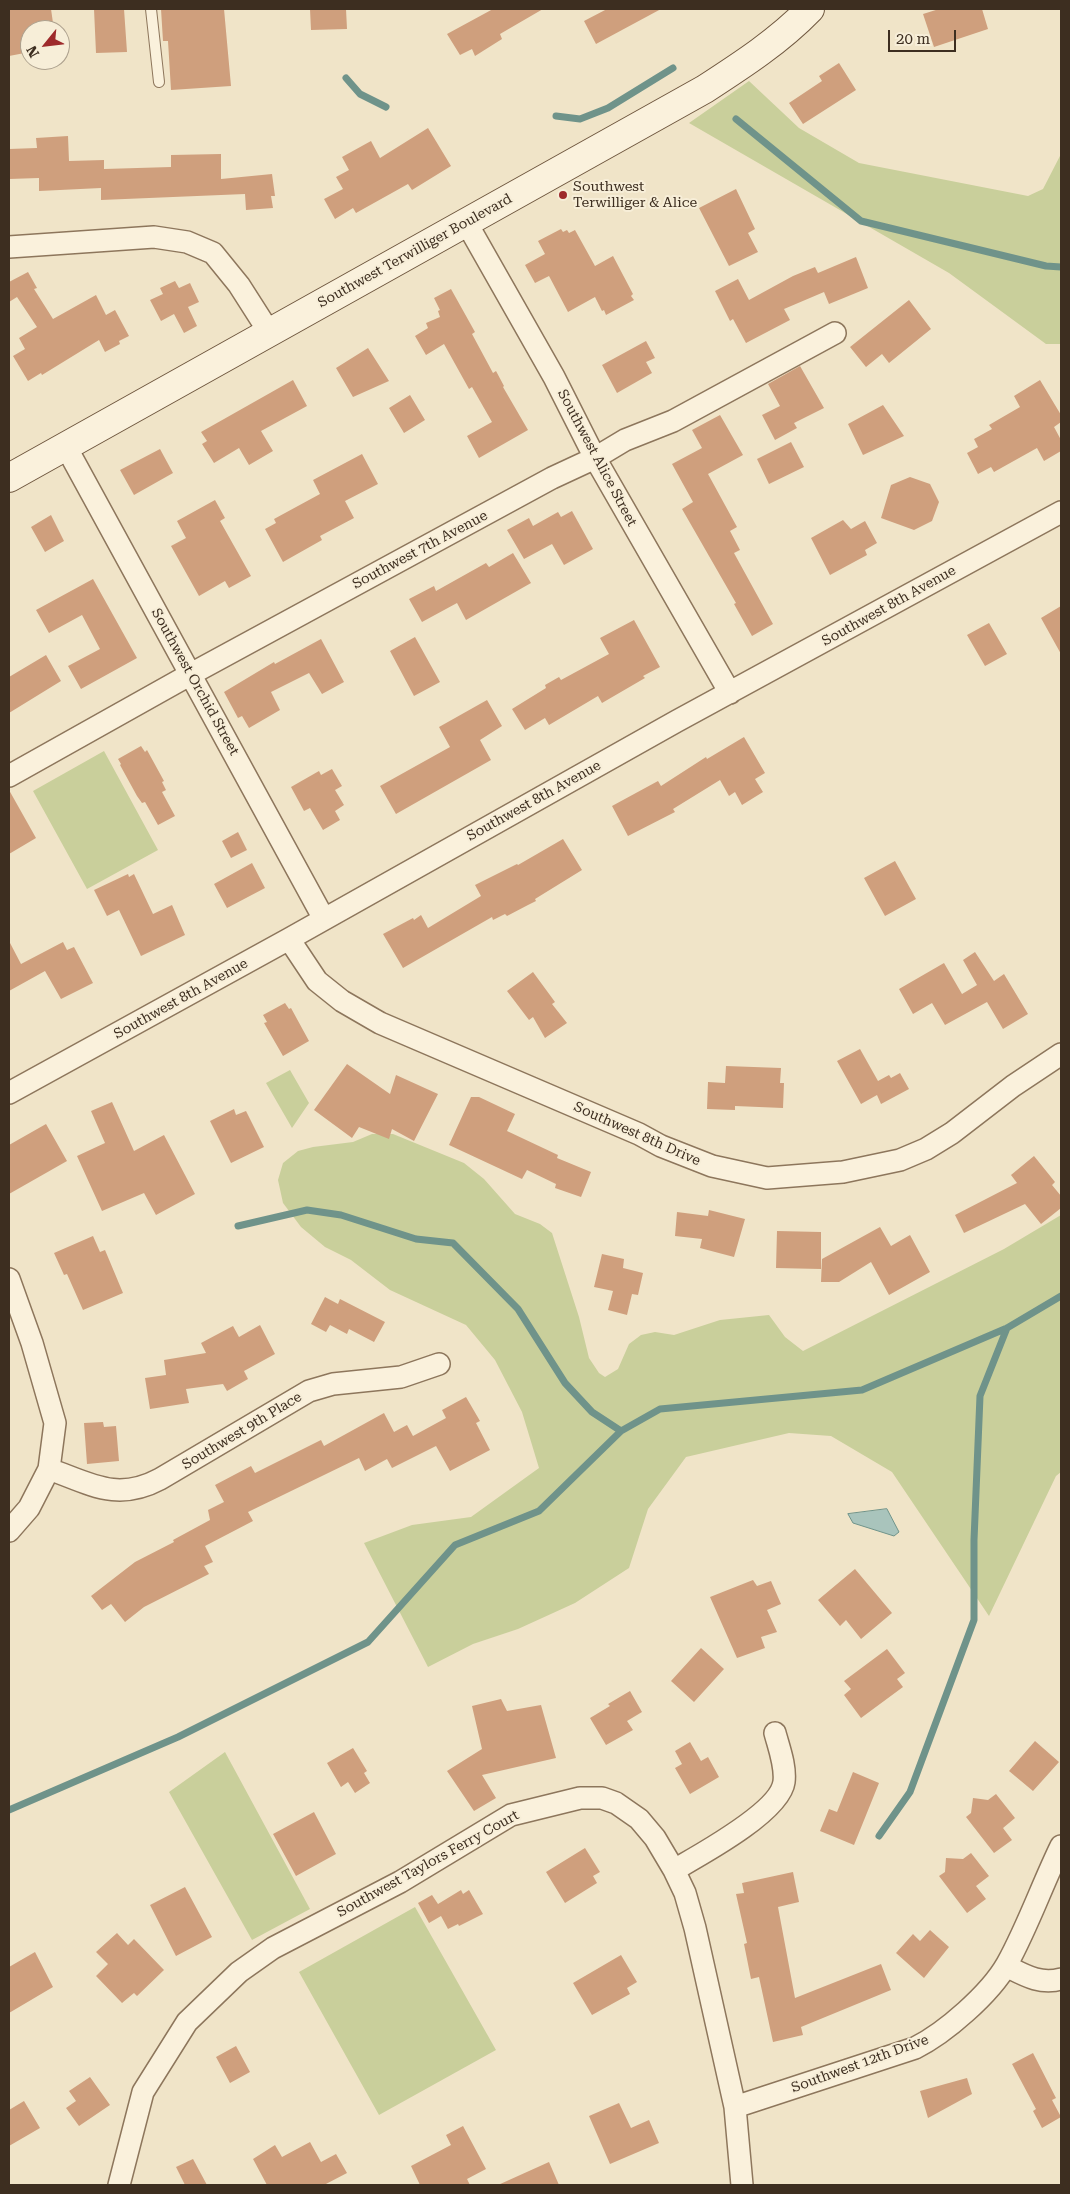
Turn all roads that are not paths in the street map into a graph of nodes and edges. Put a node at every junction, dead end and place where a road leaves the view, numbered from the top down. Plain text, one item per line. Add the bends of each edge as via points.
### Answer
1 (151, 9) edge
2 (810, 9) edge
3 (158, 82) dead end
4 (466, 222) junction
5 (9, 247) edge
6 (268, 332) junction
7 (835, 333) dead end
8 (65, 445) junction
9 (595, 458) junction
10 (9, 478) edge
11 (1061, 512) edge
12 (191, 674) junction
13 (730, 693) junction
14 (9, 776) edge
15 (324, 919) junction
16 (289, 939) junction
17 (1061, 1054) edge
18 (9, 1093) edge
19 (9, 1279) edge
20 (439, 1364) dead end
21 (49, 1469) junction
22 (9, 1531) edge
23 (775, 1733) dead end
24 (1061, 1846) edge
25 (674, 1870) junction
26 (1006, 1966) junction
27 (1061, 1979) edge
28 (735, 2107) junction
29 (119, 2185) edge
30 (742, 2185) edge

1 - 3 lane
2 - 4 main road, Southwest Terwilliger Boulevard via 752,59 705,89
4 - 6 main road, Southwest Terwilliger Boulevard
4 - 9 street, Southwest Alice Street via 554,376
5 - 6 street via 154,237 187,242 213,253 239,284
6 - 8 main road, Southwest Terwilliger Boulevard
7 - 9 street, Southwest 7th Avenue via 673,421 625,440
8 - 10 main road, Southwest Terwilliger Boulevard
8 - 12 street, Southwest Orchid Street
9 - 12 street, Southwest 7th Avenue via 544,482
9 - 13 street, Southwest Alice Street
11 - 13 street, Southwest 8th Avenue
12 - 14 street, Southwest 7th Avenue
12 - 15 street, Southwest Orchid Street
13 - 15 street, Southwest 8th Avenue
15 - 16 street, Southwest 8th Avenue
16 - 17 street, Southwest 8th Drive via 317,981 342,1001 380,1023 662,1146 712,1166 767,1178 844,1172 900,1160 952,1133
16 - 18 street, Southwest 8th Avenue
19 - 21 street via 55,1423
20 - 21 street, Southwest 9th Place via 401,1377 315,1389 147,1487 118,1492
21 - 22 street via 29,1508
23 - 25 street via 784,1767 784,1782 775,1801 748,1824
24 - 26 street, Southwest 12th Drive
25 - 28 street, Southwest Taylors Ferry Court via 685,1893 695,1928
25 - 29 street, Southwest Taylors Ferry Court via 655,1838 628,1810 602,1798 580,1798 511,1815 400,1882 273,1948 239,1972 187,2022 162,2059 144,2092
26 - 27 street via 1039,1980
26 - 28 street, Southwest 12th Drive via 973,2005 933,2039 906,2051
28 - 30 street, Southwest Taylors Ferry Court

